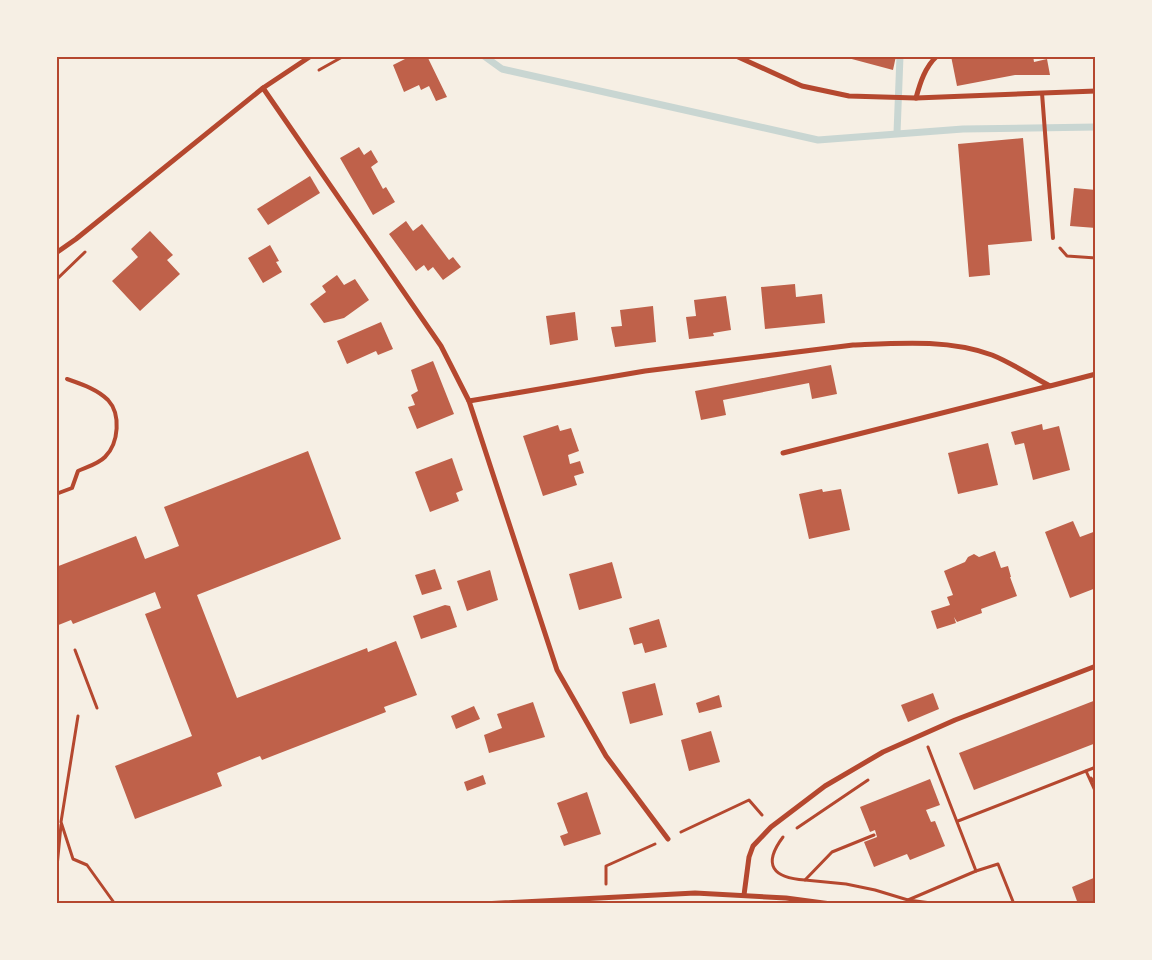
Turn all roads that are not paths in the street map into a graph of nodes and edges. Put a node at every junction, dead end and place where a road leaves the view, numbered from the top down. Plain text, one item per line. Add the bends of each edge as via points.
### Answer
1 (312, 56) edge
2 (736, 56) edge
3 (937, 56) edge
4 (263, 88) junction
5 (1096, 91) edge
6 (1042, 93) junction
7 (916, 98) junction
8 (1053, 238) road end
9 (56, 253) edge
10 (1096, 374) edge
11 (67, 379) dead end
12 (1050, 386) junction
13 (469, 401) junction
14 (783, 453) dead end
15 (56, 494) edge
16 (1096, 666) edge
17 (668, 839) dead end
18 (744, 895) junction
19 (483, 904) edge
20 (831, 904) edge

1 - 4 street
2 - 7 street via 802,86 872,97
3 - 7 street via 922,79
4 - 9 street
4 - 13 street via 440,346
5 - 6 street
6 - 7 street
6 - 8 lane
10 - 12 street
11 - 15 lane via 107,399 115,413 116,433 105,457 78,471 72,488
12 - 13 street via 992,355 968,348 940,344 882,344 645,371
12 - 14 street
13 - 17 street via 557,670 606,756
16 - 18 street via 955,720 884,752 825,786 771,827 757,842 749,857
18 - 19 street via 695,894
18 - 20 street

